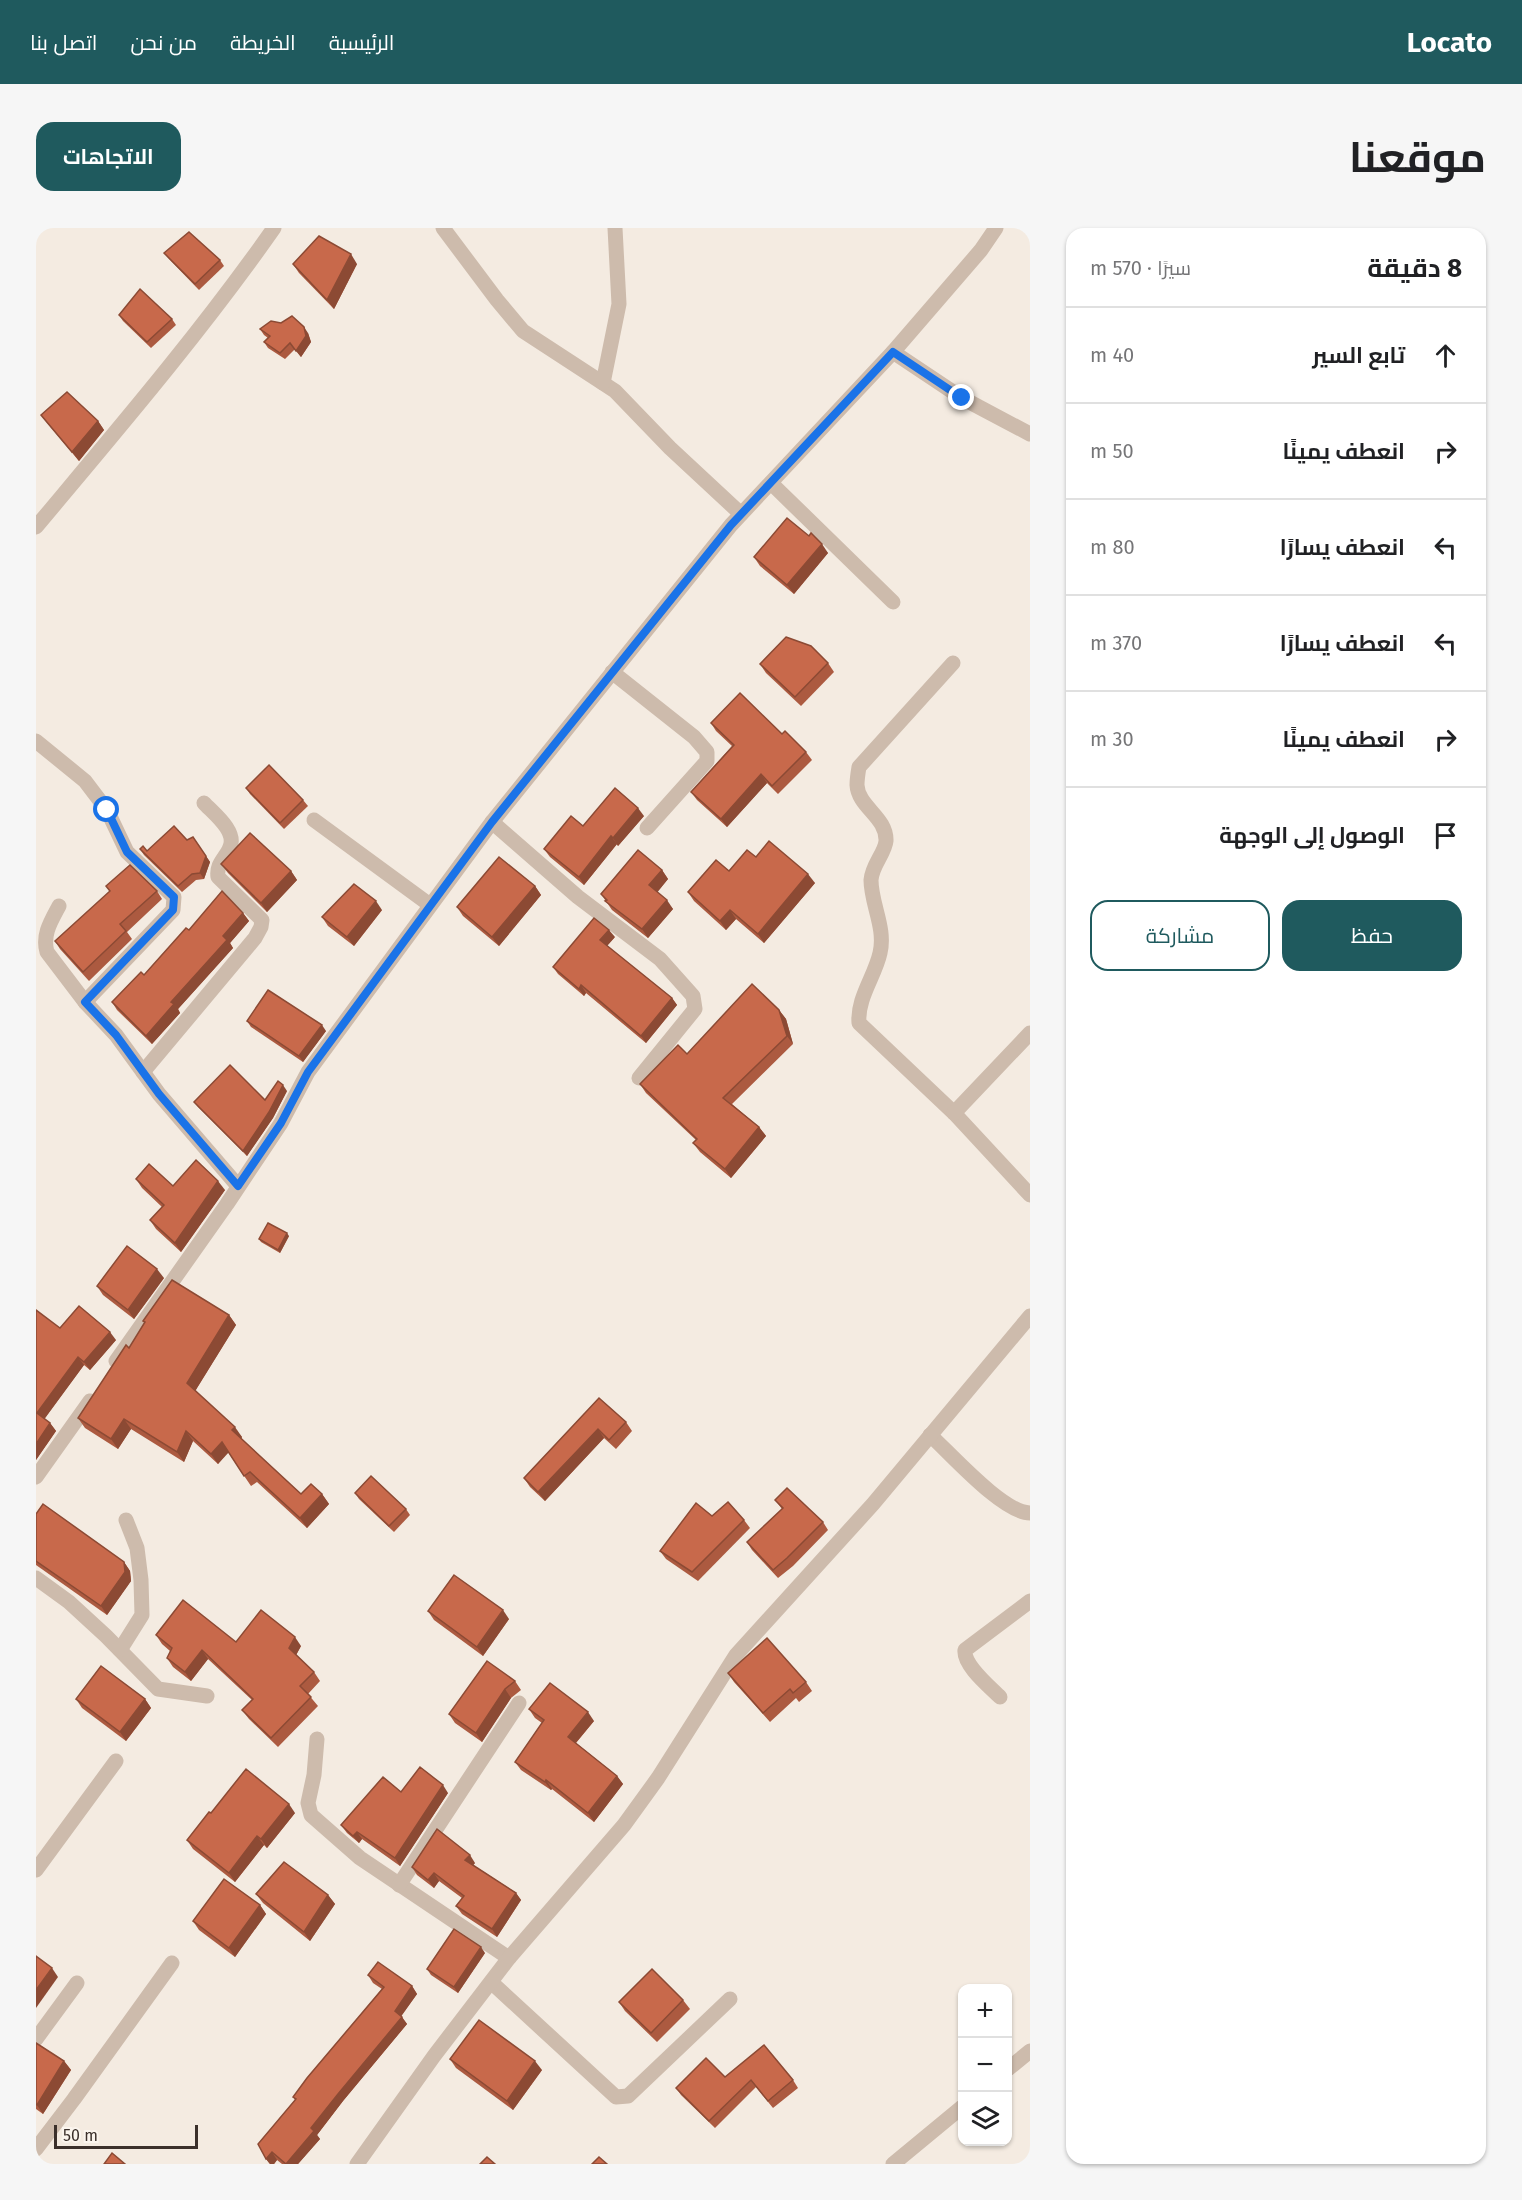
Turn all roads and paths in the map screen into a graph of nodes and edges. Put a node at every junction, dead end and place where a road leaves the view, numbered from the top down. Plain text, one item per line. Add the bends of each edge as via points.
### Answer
1 (274, 228) edge
2 (443, 228) edge
3 (615, 228) edge
4 (996, 228) edge
5 (893, 352) junction
6 (603, 383) junction
7 (1030, 434) edge
8 (771, 483) junction
9 (741, 514) junction
10 (36, 527) edge
11 (893, 602) dead end
12 (953, 663) dead end
13 (612, 672) junction
14 (36, 741) edge
15 (204, 803) dead end
16 (314, 820) dead end
17 (492, 822) junction
18 (647, 828) dead end
19 (430, 905) junction
20 (59, 906) dead end
21 (85, 1002) junction
22 (1030, 1033) edge
23 (143, 1072) junction
24 (639, 1078) dead end
25 (954, 1113) junction
26 (238, 1186) junction
27 (1030, 1195) edge
28 (1030, 1316) edge
29 (930, 1435) junction
30 (36, 1477) edge
31 (1030, 1513) edge
32 (126, 1520) dead end
33 (36, 1578) edge
34 (1030, 1601) edge
35 (120, 1650) junction
36 (207, 1696) dead end
37 (1000, 1697) dead end
38 (519, 1702) dead end
39 (317, 1739) dead end
40 (116, 1761) dead end
41 (36, 1869) edge
42 (399, 1885) junction
43 (509, 1958) junction
44 (172, 1963) dead end
45 (491, 1982) junction
46 (77, 1983) dead end
47 (730, 1999) dead end
48 (36, 2039) edge
49 (1030, 2050) edge
50 (1012, 2066) edge
51 (958, 2111) edge
52 (36, 2149) edge
53 (357, 2164) edge
54 (893, 2164) edge

1 - 10 street via 246,268
2 - 6 street via 523,331
3 - 6 street via 619,304
4 - 5 street
5 - 7 street via 962,398
5 - 8 street
6 - 9 street
8 - 9 street
8 - 11 street
9 - 13 street
12 - 25 street via 859,767 856,787 882,822 886,842 872,880 881,946 858,1015 859,1023
13 - 17 street
13 - 18 street via 694,737 707,752 708,762
14 - 21 street via 85,781 107,810 127,852 174,897 173,910
15 - 23 street via 231,836 231,846 217,869 218,877 262,920 261,927
16 - 19 street
17 - 19 street
17 - 24 street via 578,897 660,959 693,996 695,1009
19 - 26 street via 308,1072 281,1123
20 - 21 street via 44,944
21 - 23 street
22 - 25 street
23 - 26 street
25 - 27 street
26 - 30 street
28 - 29 street
29 - 31 street via 1000,1500 1015,1510
29 - 43 street via 736,1655 624,1825
32 - 35 street via 137,1548 142,1615
33 - 35 street via 69,1602
34 - 37 street via 965,1650 968,1664
35 - 36 street via 158,1689
38 - 42 street
39 - 42 street via 308,1803 311,1815 360,1858
40 - 41 street
42 - 43 street
43 - 45 street
44 - 52 street
45 - 47 street via 621,2098 628,2096
45 - 53 street
46 - 48 street
49 - 50 street
51 - 54 street

